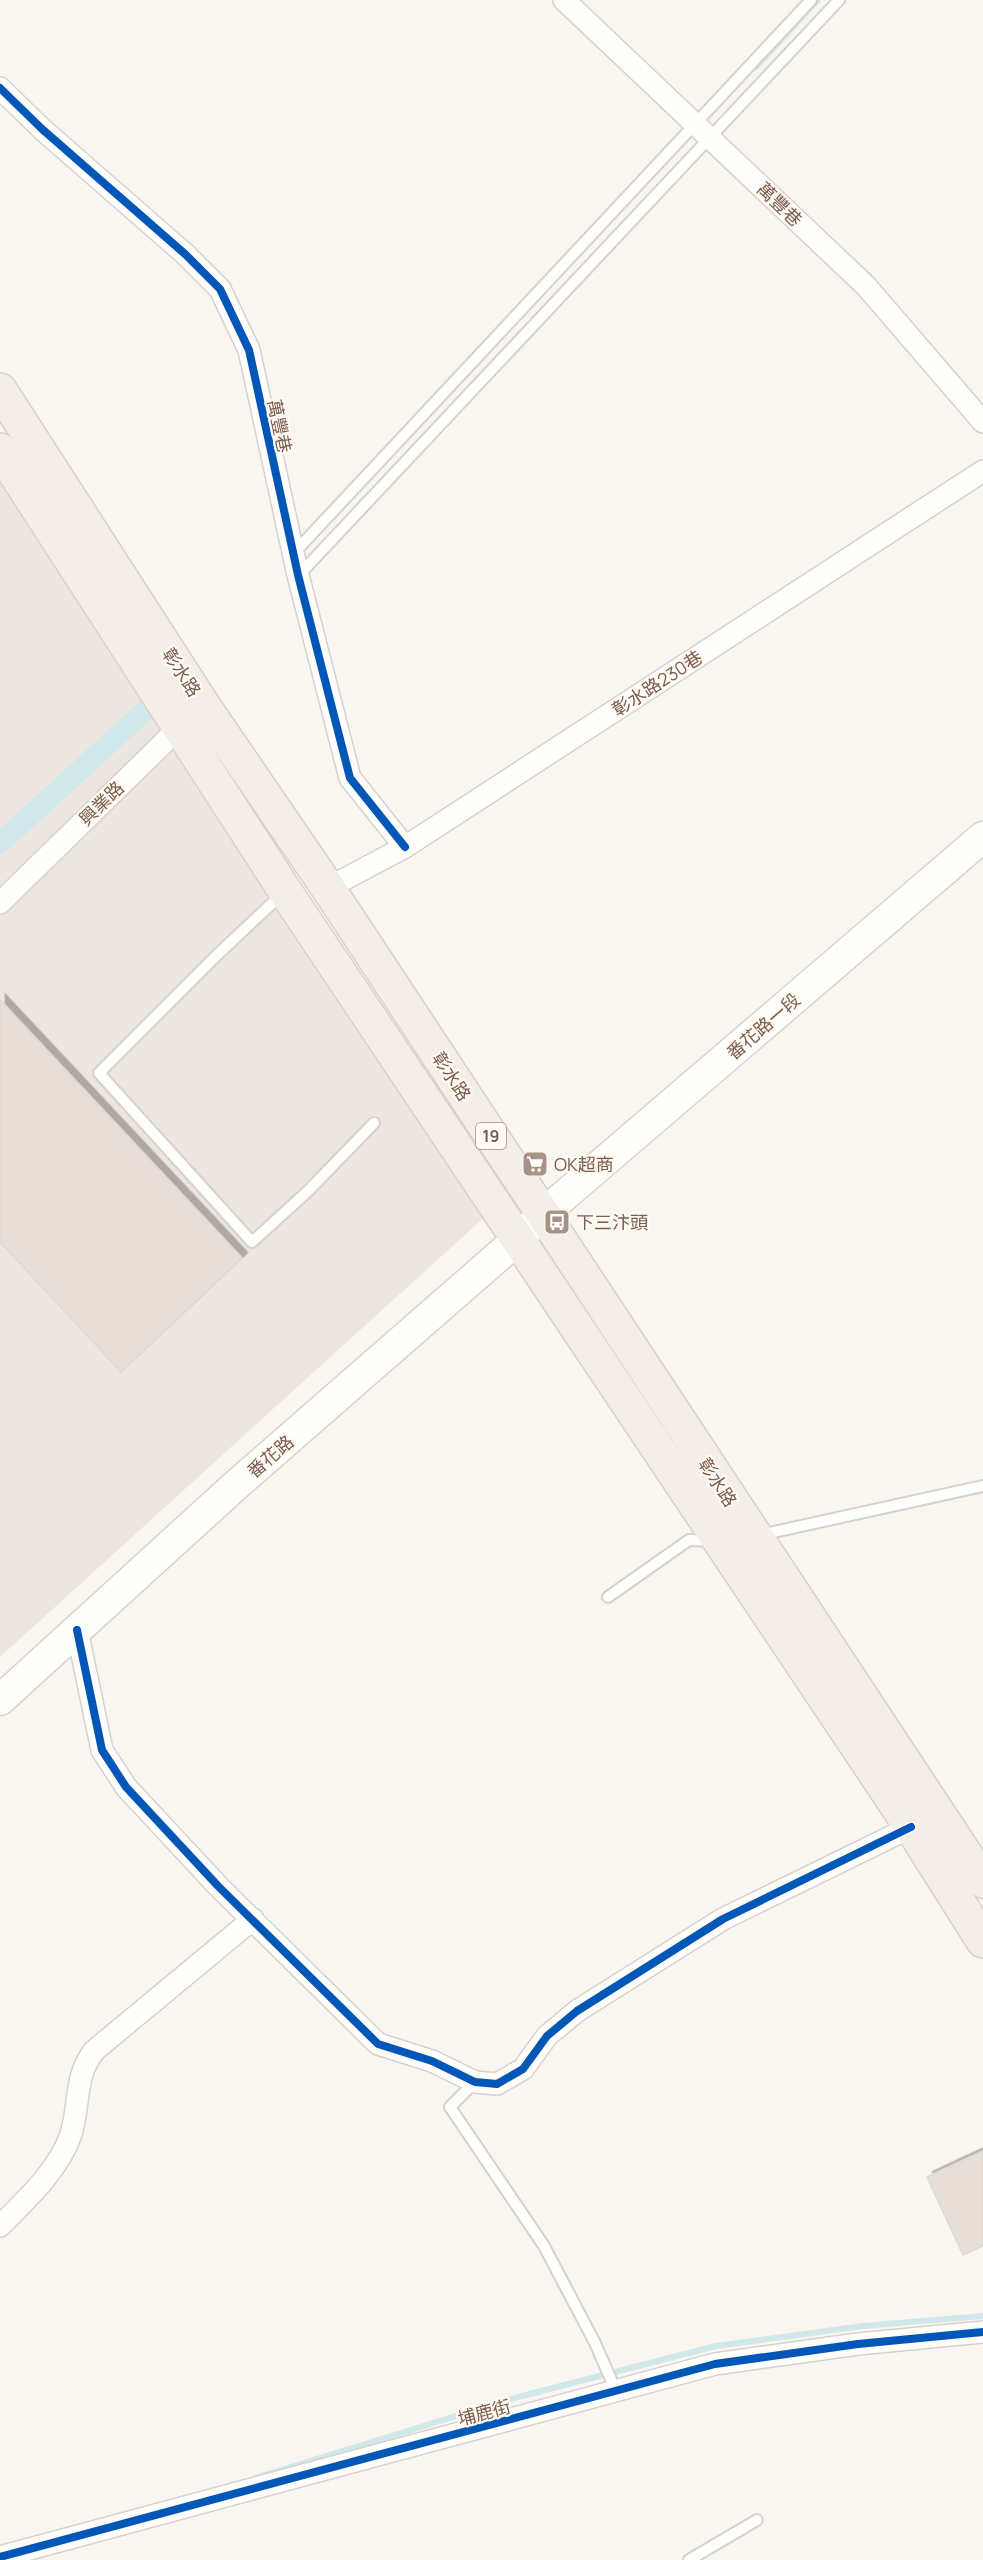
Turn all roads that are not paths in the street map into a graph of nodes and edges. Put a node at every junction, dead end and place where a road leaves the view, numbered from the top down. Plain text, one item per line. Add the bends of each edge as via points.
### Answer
1 (564, 0) edge
2 (811, 0) edge
3 (839, 0) edge
4 (0, 88) edge
5 (702, 130) junction
6 (0, 390) edge
7 (983, 422) edge
8 (0, 450) edge
9 (983, 471) edge
10 (294, 553) junction
11 (298, 575) junction
12 (203, 705) junction
13 (178, 728) junction
14 (983, 837) edge
15 (405, 847) junction
16 (328, 888) junction
17 (285, 891) junction
18 (0, 903) edge
19 (374, 1123) dead end
20 (543, 1214) junction
21 (518, 1239) junction
22 (983, 1486) edge
23 (738, 1539) junction
24 (608, 1598) dead end
25 (77, 1630) junction
26 (0, 1700) edge
27 (911, 1827) junction
28 (983, 1881) edge
29 (253, 1918) junction
30 (983, 1941) edge
31 (475, 2082) junction
32 (0, 2226) edge
33 (983, 2332) edge
34 (616, 2391) junction
35 (757, 2520) dead end
36 (0, 2557) edge
37 (689, 2560) edge

1 - 5 street, 萬豐巷
2 - 5 lane
3 - 5 lane
4 - 10 street, 萬豐巷 via 220,289 249,350
5 - 7 street, 萬豐巷 via 866,286
5 - 10 lane
5 - 11 lane
6 - 12 main road, 彰水路 / 19
8 - 13 main road, 彰水路 / 19
9 - 15 street, 彰水路230巷
10 - 11 street, 萬豐巷
11 - 15 street, 萬豐巷 via 350,778
12 - 13 street, 興業路
12 - 16 main road, 彰水路 / 19
13 - 17 main road, 彰水路 / 19
13 - 18 street, 興業路
14 - 20 main road, 番花路一段
15 - 16 street, 彰水路230巷
16 - 20 main road, 彰水路 / 19
17 - 19 lane via 99,1073 252,1242
17 - 21 main road, 彰水路 / 19
20 - 21 main road, 番花路
20 - 23 main road, 彰水路 / 19
21 - 23 main road, 彰水路 / 19
21 - 25 main road, 番花路
22 - 23 lane
23 - 24 lane via 689,1540
23 - 27 main road, 彰水路 / 19
23 - 28 main road, 彰水路 / 19
25 - 26 main road, 番花路
25 - 29 street via 102,1750 126,1787
27 - 30 main road, 彰水路 / 19
27 - 31 street via 723,1919 577,2011 547,2036 523,2069 497,2084
29 - 31 street via 378,2043 432,2061
29 - 32 street via 94,2050 85,2062 71,2135 47,2178
31 - 34 lane via 450,2108 544,2246
33 - 34 street, 埔鹿街 via 715,2364
34 - 36 street, 埔鹿街
35 - 37 lane

